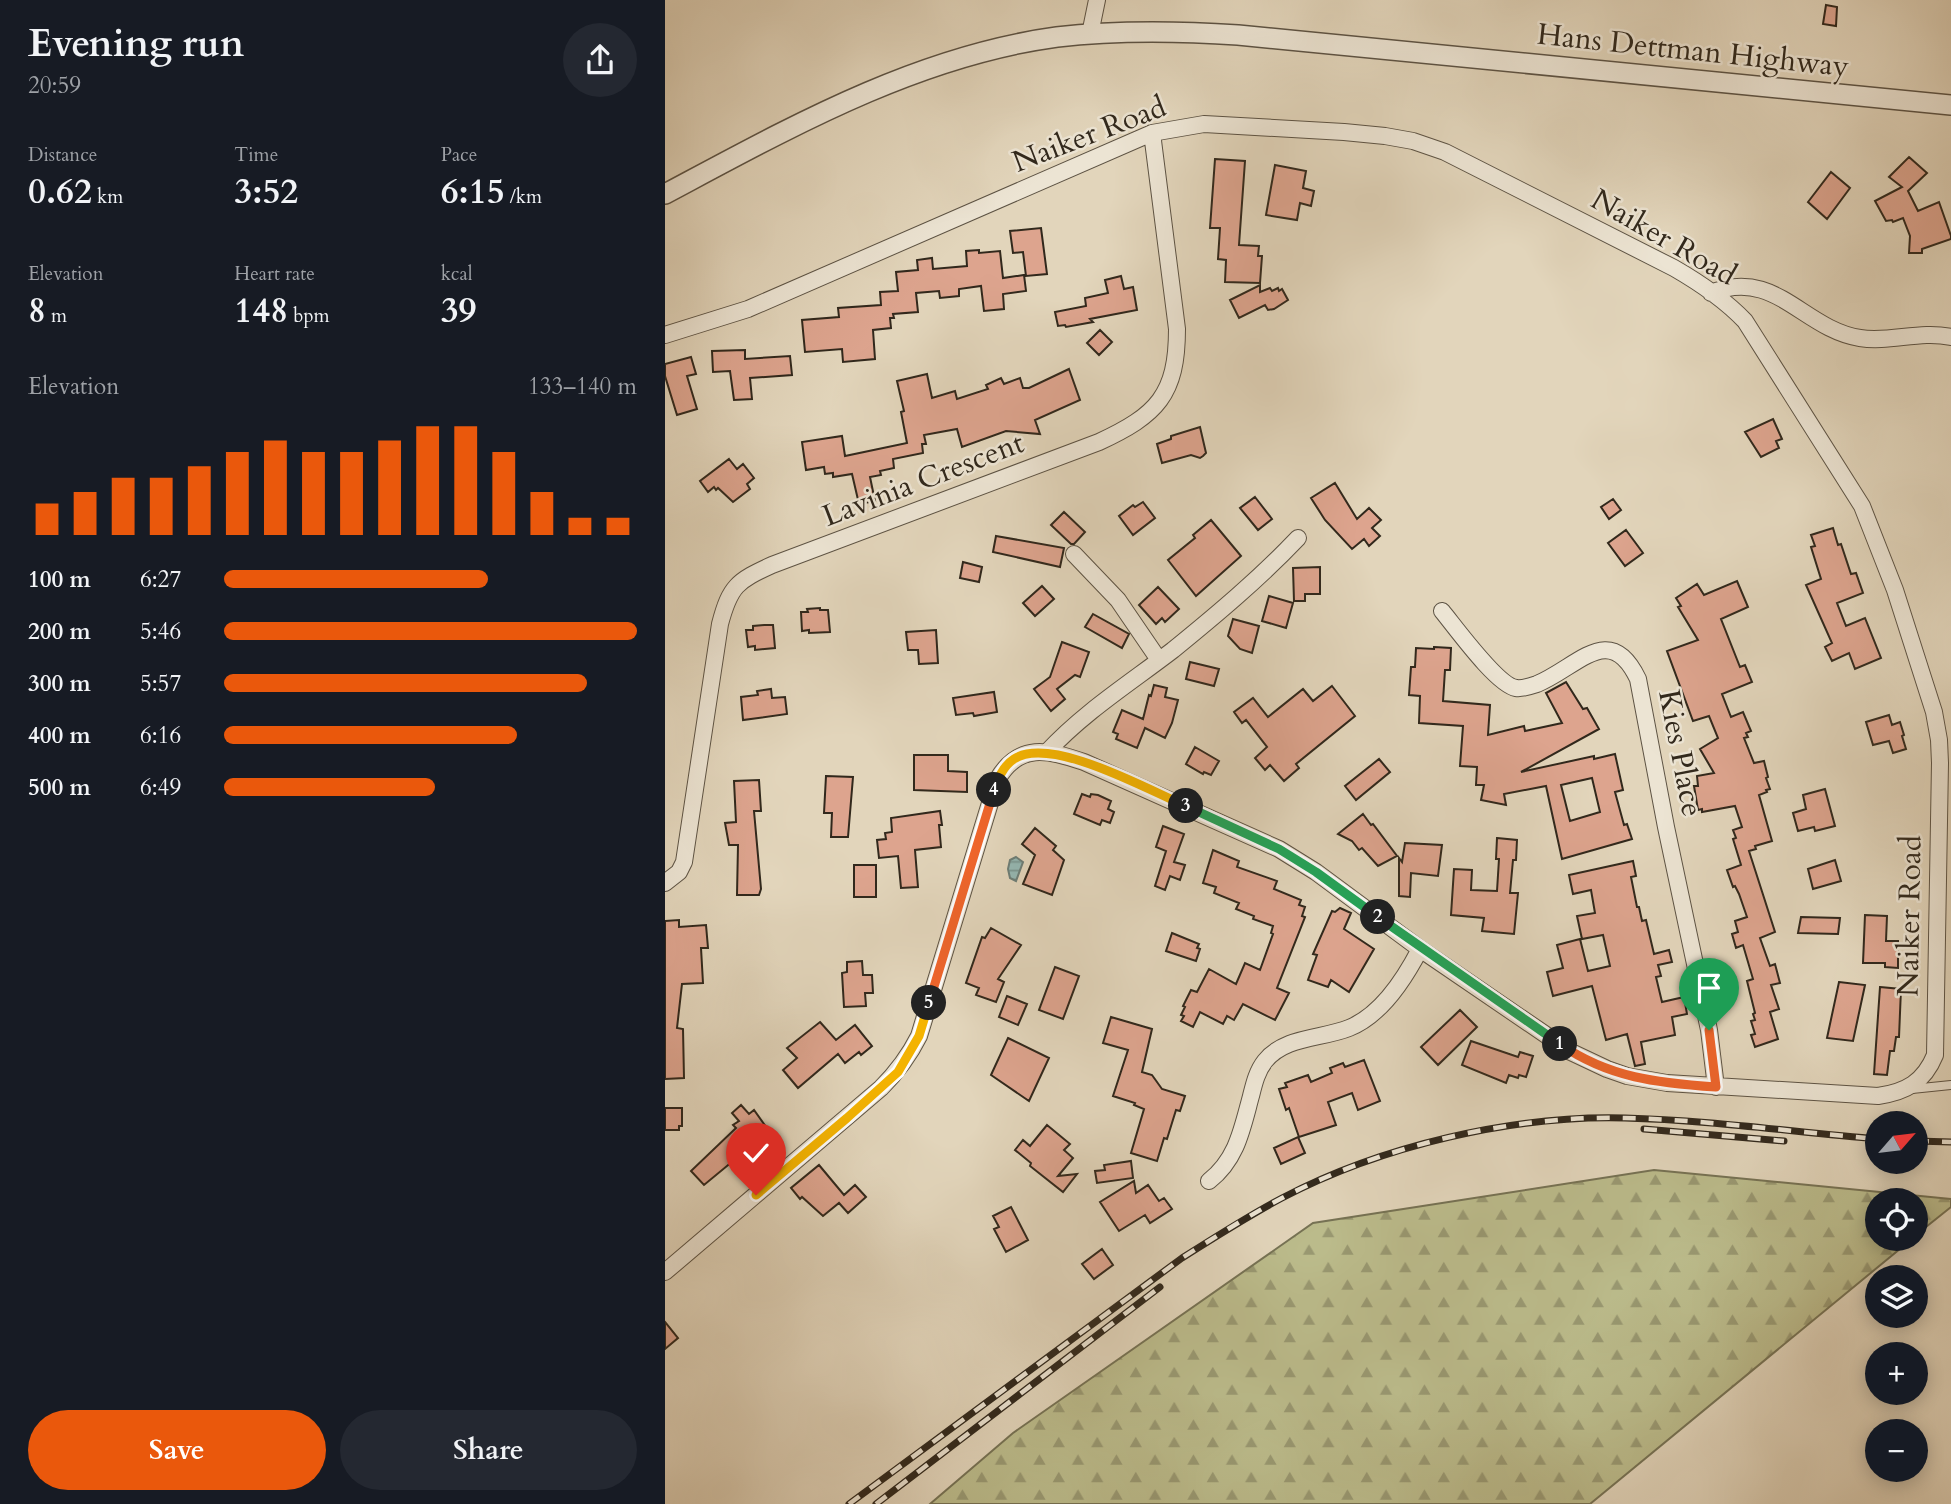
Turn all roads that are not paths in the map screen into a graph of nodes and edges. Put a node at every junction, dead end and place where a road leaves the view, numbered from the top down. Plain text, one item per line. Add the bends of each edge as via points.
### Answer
1 (1097, 0) edge
2 (1090, 34) junction
3 (1951, 105) edge
4 (1152, 133) junction
5 (665, 194) edge
6 (1711, 293) junction
7 (665, 335) edge
8 (1951, 337) edge
9 (1298, 538) dead end
10 (1074, 554) dead end
11 (1442, 611) dead end
12 (1159, 660) junction
13 (1047, 752) junction
14 (665, 883) edge
15 (1420, 949) junction
16 (1951, 1085) edge
17 (1716, 1087) junction
18 (1907, 1089) junction
19 (1209, 1181) dead end
20 (665, 1272) edge

1 - 2 street
2 - 3 street, Hans Dettman Highway via 1169,31 1238,35
2 - 5 street, Hans Dettman Highway via 1004,47 888,83
4 - 6 street, Naiker Road via 1204,124 1413,141 1445,152 1674,268
4 - 7 street, Naiker Road via 758,306
4 - 14 street, Lavinia Crescent via 1177,329 1177,354 1168,387 1140,421 1099,442 772,565 734,588 720,624 684,862
6 - 8 street via 1739,285 1768,290 1818,321 1859,338 1933,333
6 - 18 street, Naiker Road via 1732,307 1757,337 1862,506 1934,712 1940,740 1935,1055 1925,1075
9 - 12 street via 1268,569
10 - 12 street via 1118,600
11 - 17 street, Kies Place via 1489,667 1517,688 1545,681 1599,650 1623,654 1632,665 1709,1030
12 - 13 street
13 - 15 street via 1084,762 1268,843 1316,872
13 - 20 street via 1014,759 997,780 919,1036 898,1072
15 - 17 street via 1589,1061 1627,1076
15 - 19 street via 1407,974 1373,1013 1349,1029 1292,1044 1265,1061 1235,1150
16 - 18 lane
17 - 18 street via 1878,1096

